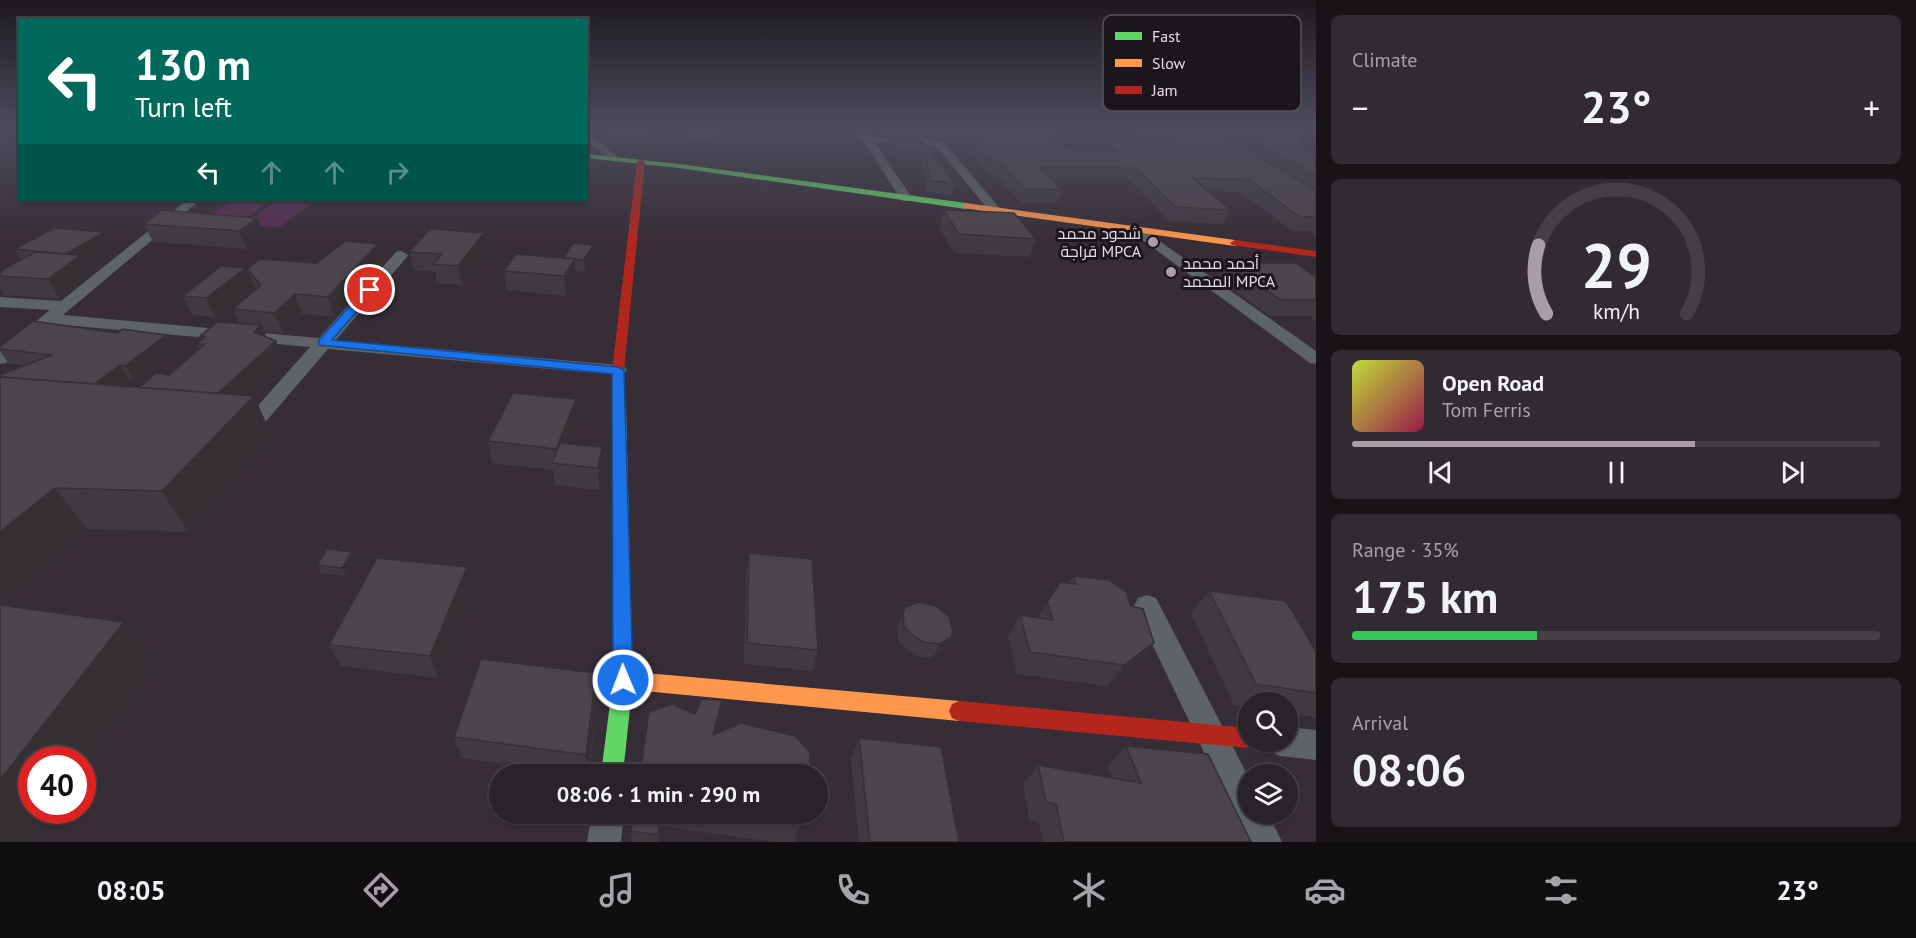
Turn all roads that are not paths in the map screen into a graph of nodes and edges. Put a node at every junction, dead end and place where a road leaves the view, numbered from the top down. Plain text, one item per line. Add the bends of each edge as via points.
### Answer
1 (641, 165) edge
2 (672, 165) edge
3 (885, 165) edge
4 (958, 165) edge
5 (906, 198) junction
6 (193, 201) edge
7 (995, 210) junction
8 (1138, 230) junction
9 (1316, 254) edge
10 (401, 255) dead end
11 (0, 302) edge
12 (64, 306) junction
13 (50, 319) junction
14 (323, 342) junction
15 (0, 359) edge
16 (1316, 359) edge
17 (618, 370) junction
18 (226, 425) edge
19 (1147, 606) dead end
20 (623, 680) junction
21 (1210, 734) junction
22 (1238, 737) edge
23 (1298, 743) edge
24 (1316, 745) edge
25 (613, 764) edge
26 (1238, 789) edge
27 (606, 824) edge
28 (1256, 824) edge
29 (604, 842) edge
30 (1265, 842) edge

1 - 17 street
2 - 5 street
3 - 5 street
4 - 7 street
5 - 7 street
6 - 12 street
7 - 8 street
8 - 9 street
8 - 16 street
10 - 14 street
11 - 12 street
12 - 13 street
13 - 14 street
13 - 15 street
14 - 17 street
14 - 18 street via 250,427
17 - 20 street
19 - 21 street
20 - 21 street
20 - 25 street
21 - 22 street
21 - 26 street
23 - 24 street
27 - 29 street
28 - 30 street

